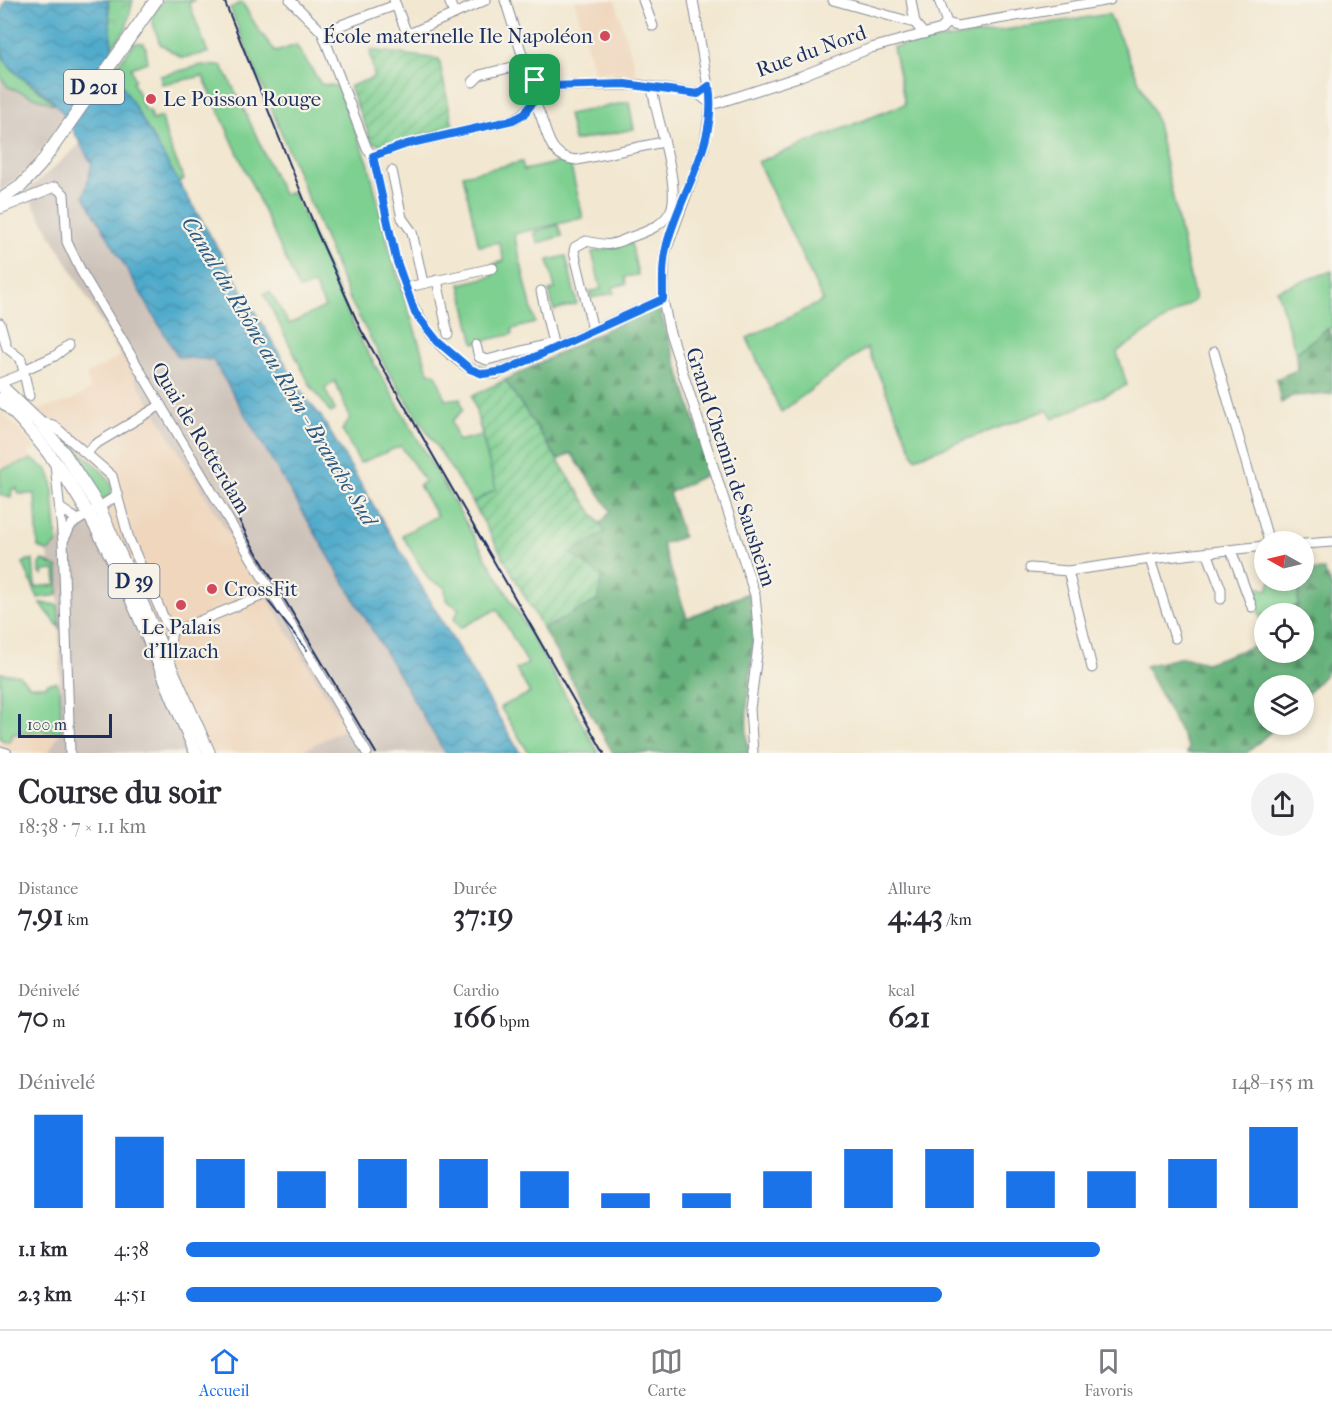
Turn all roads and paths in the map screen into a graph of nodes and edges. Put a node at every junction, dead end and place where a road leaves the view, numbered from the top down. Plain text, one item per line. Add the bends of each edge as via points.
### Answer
1 (156, 0) edge
2 (290, 0) edge
3 (448, 0) edge
4 (486, 0) edge
5 (505, 0) edge
6 (643, 0) edge
7 (693, 0) edge
8 (833, 0) edge
9 (911, 0) edge
10 (939, 0) edge
11 (1110, 0) edge
12 (395, 3) edge
13 (860, 4) edge
14 (454, 14) junction
15 (947, 22) junction
16 (915, 23) junction
17 (653, 26) dead end
18 (321, 32) junction
19 (924, 34) junction
20 (525, 64) junction
21 (535, 80) junction
22 (473, 82) dead end
23 (547, 86) junction
24 (709, 86) junction
25 (652, 87) junction
26 (698, 94) junction
27 (536, 98) junction
28 (711, 104) junction
29 (663, 142) junction
30 (373, 156) junction
31 (392, 171) dead end
32 (0, 200) edge
33 (0, 209) edge
34 (493, 268) dead end
35 (436, 280) junction
36 (423, 283) junction
37 (404, 288) junction
38 (541, 291) dead end
39 (663, 299) junction
40 (0, 322) edge
41 (593, 330) junction
42 (448, 334) dead end
43 (477, 345) dead end
44 (68, 346) dead end
45 (553, 346) junction
46 (1214, 352) dead end
47 (508, 355) junction
48 (511, 368) junction
49 (23, 372) junction
50 (0, 384) edge
51 (29, 396) dead end
52 (0, 399) edge
53 (158, 407) junction
54 (38, 421) junction
55 (87, 453) junction
56 (54, 458) junction
57 (118, 495) junction
58 (60, 508) junction
59 (95, 510) junction
60 (78, 520) junction
61 (1266, 531) edge
62 (63, 541) junction
63 (1332, 542) edge
64 (1314, 543) edge
65 (1254, 547) edge
66 (1231, 550) junction
67 (1207, 552) junction
68 (1150, 559) junction
69 (1030, 568) dead end
70 (1068, 571) junction
71 (271, 592) junction
72 (1221, 599) dead end
73 (1252, 607) dead end
74 (172, 630) junction
75 (1175, 638) dead end
76 (168, 659) junction
77 (1092, 668) dead end
78 (0, 751) edge
79 (72, 751) edge
80 (7, 753) edge
81 (196, 753) edge
82 (209, 753) edge
83 (367, 753) edge
84 (753, 753) edge

1 - 32 main road, D 201 via 29,178
2 - 18 street
3 - 14 street
4 - 14 street
5 - 20 street
6 - 17 street
7 - 24 street, Grand Chemin de Sausheim
8 - 13 street
9 - 16 street
10 - 15 street
11 - 15 street via 957,26
12 - 14 street via 406,31 411,33
12 - 18 street
13 - 16 street
15 - 19 street, Rue du Nord via 941,29
16 - 19 street
18 - 30 street
19 - 28 street, Rue du Nord via 871,48 801,76
20 - 21 street
20 - 22 street via 480,75
21 - 23 street via 543,79
21 - 27 street via 532,88
23 - 25 street
23 - 27 street
24 - 26 street
24 - 28 street, Grand Chemin de Sausheim
25 - 26 street
25 - 29 street
26 - 28 street
27 - 29 street via 550,146 567,158 578,160
27 - 30 street via 513,120 407,144
28 - 39 street, Grand Chemin de Sausheim via 704,147 666,245
29 - 41 street via 674,200 665,219 642,234 603,247 586,241 575,247
30 - 37 street
31 - 36 street
33 - 53 street, Quai de Rotterdam via 55,188 64,194 65,233 71,252
34 - 35 street
35 - 36 street
35 - 42 street
36 - 37 street
37 - 48 street via 415,313 455,359 483,374
38 - 45 street
39 - 41 street
39 - 84 street, Grand Chemin de Sausheim via 669,330 755,595 759,638 750,709
40 - 49 street via 7,348 21,359
41 - 45 street
43 - 47 street via 483,359
44 - 49 street
45 - 47 street
45 - 48 street
46 - 61 street
47 - 48 street
49 - 50 street
49 - 51 street
50 - 54 main road, D 39
52 - 56 main road, D 39
53 - 55 street
53 - 71 street, Quai de Rotterdam
54 - 55 street via 52,425
54 - 59 main road, D 39 via 64,453
55 - 57 street via 112,476
56 - 58 street
56 - 59 main road, D 39
57 - 59 street
57 - 74 street via 129,539
58 - 60 street
58 - 62 street
59 - 60 street
59 - 76 main road, D 39
59 - 81 main road, D 39
60 - 62 street via 68,528
62 - 79 street via 61,600
63 - 64 street
65 - 66 street
66 - 67 street
66 - 73 street
67 - 68 street
67 - 72 street
68 - 70 street
68 - 75 street
69 - 70 street
70 - 77 street
71 - 74 street
71 - 83 street, Quai de Rotterdam
74 - 76 street
76 - 82 main road, D 39
78 - 80 street

